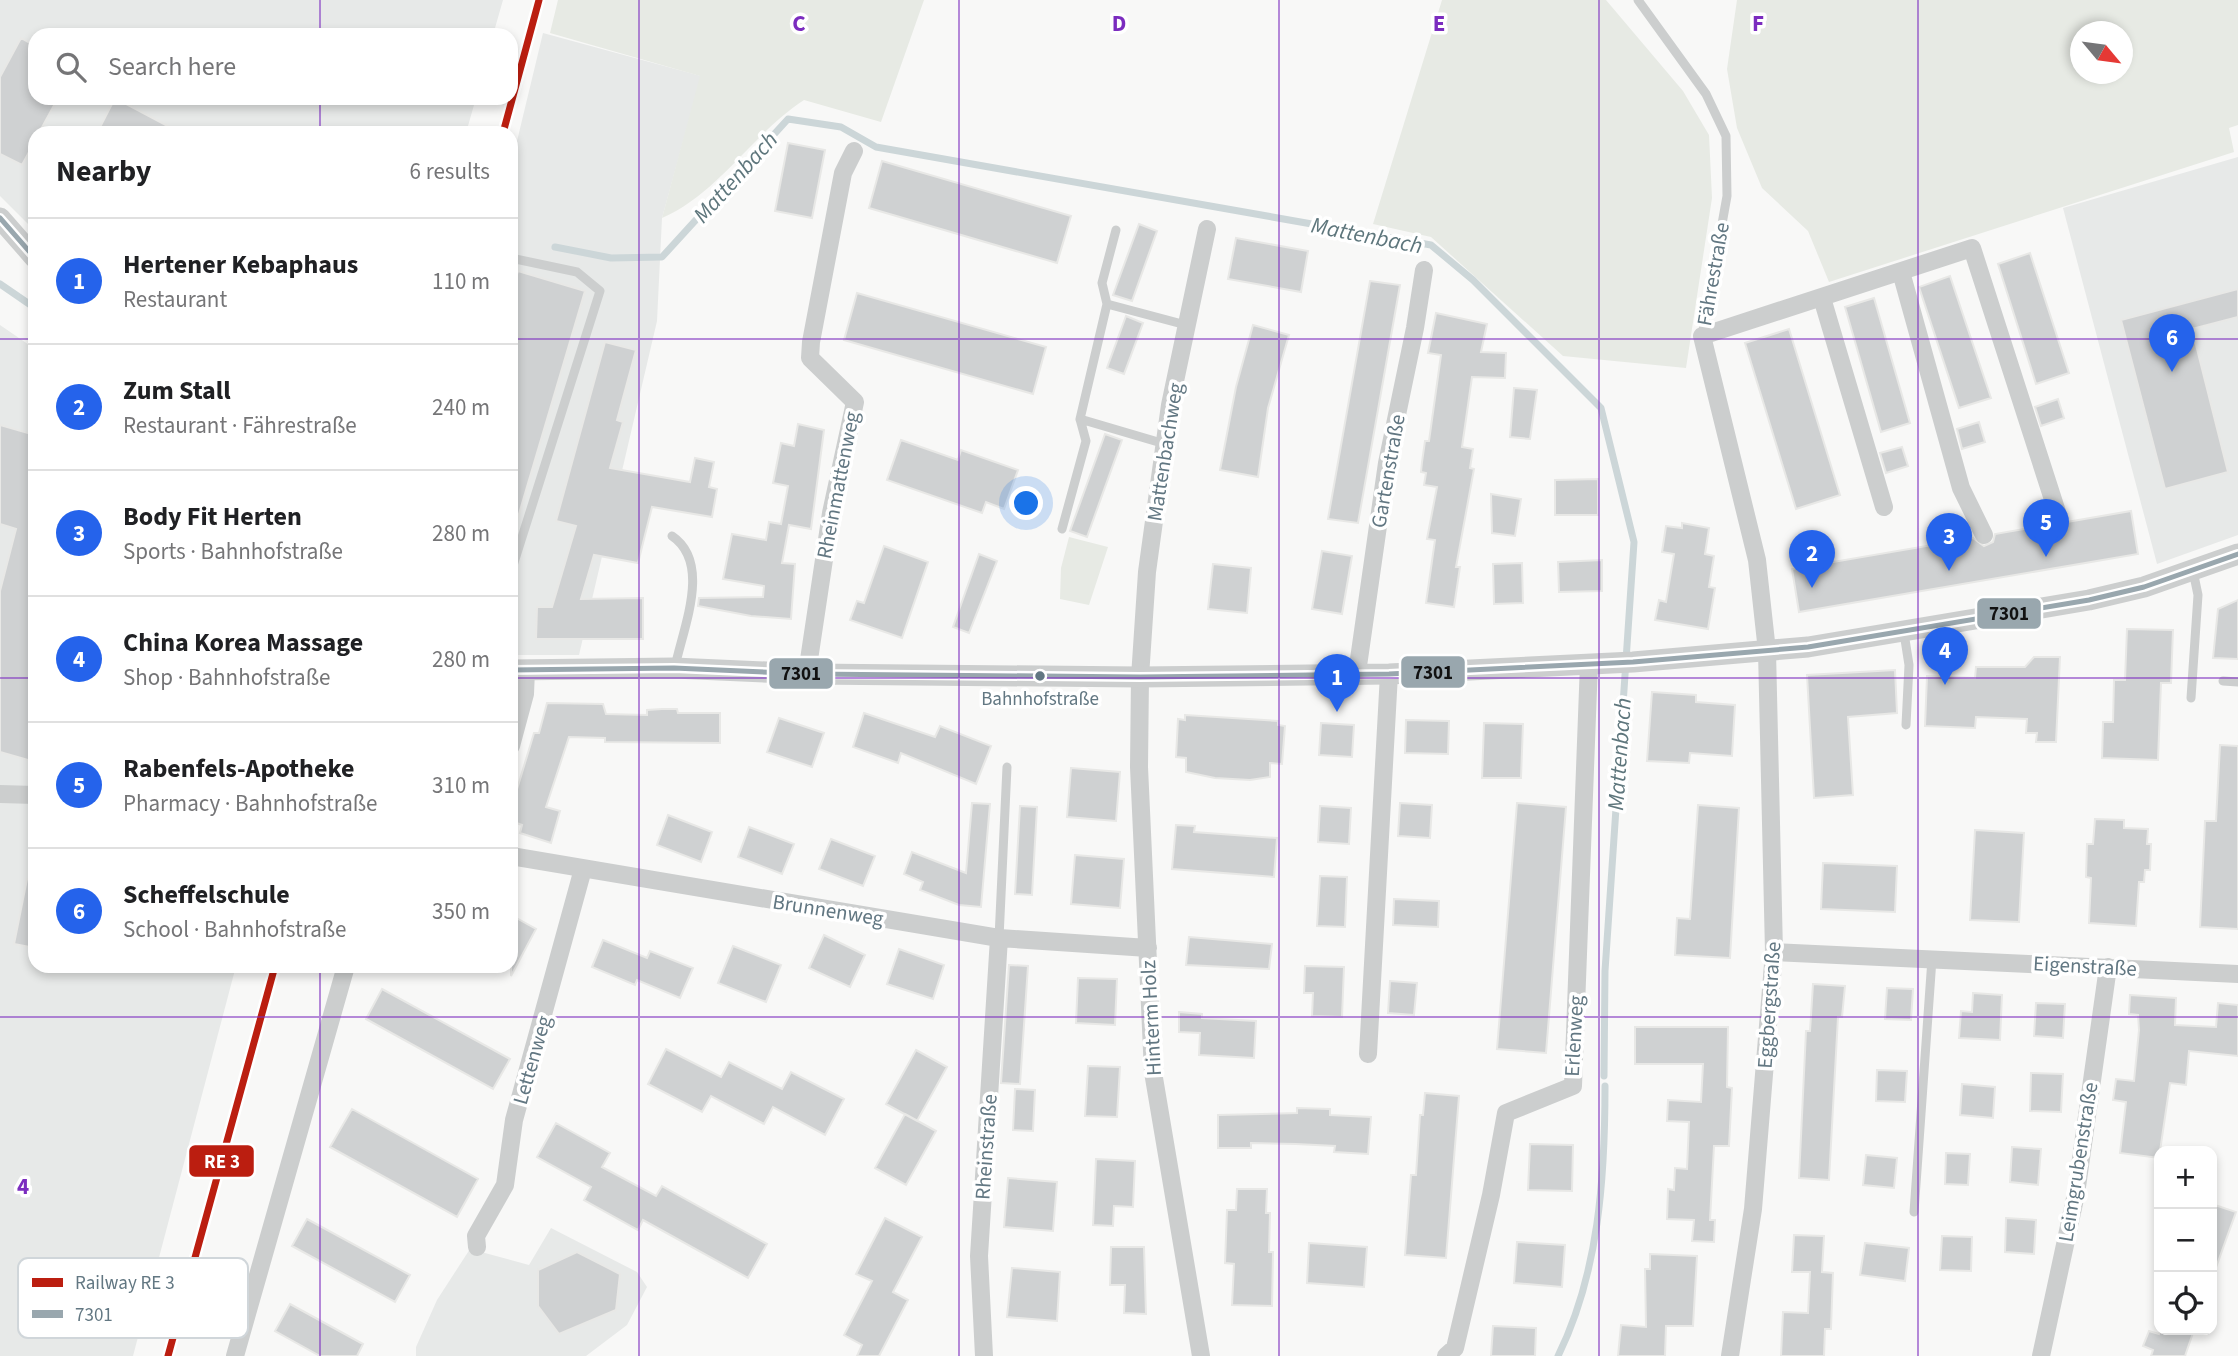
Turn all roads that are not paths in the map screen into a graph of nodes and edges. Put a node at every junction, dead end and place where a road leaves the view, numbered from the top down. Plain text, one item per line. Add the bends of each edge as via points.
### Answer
1 (1639, 0) edge
2 (854, 151) dead end
3 (0, 218) edge
4 (1206, 229) dead end
5 (1116, 230) dead end
6 (28, 250) edge
7 (518, 259) edge
8 (1424, 270) dead end
9 (1901, 272) junction
10 (1822, 298) junction
11 (1107, 304) junction
12 (1186, 325) junction
13 (1702, 336) junction
14 (1080, 419) junction
15 (1164, 444) junction
16 (1884, 507) dead end
17 (2058, 515) dead end
18 (1062, 529) dead end
19 (1984, 535) dead end
20 (672, 536) dead end
21 (518, 550) edge
22 (2238, 554) edge
23 (2193, 571) junction
24 (1903, 631) junction
25 (1767, 651) junction
26 (1597, 663) junction
27 (674, 668) junction
28 (519, 670) edge
29 (807, 673) junction
30 (1357, 673) junction
31 (1390, 674) junction
32 (1140, 677) junction
33 (2224, 681) dead end
34 (2238, 682) edge
35 (2191, 698) dead end
36 (518, 720) edge
37 (1906, 725) dead end
38 (1007, 766) dead end
39 (0, 794) edge
40 (28, 795) edge
41 (518, 857) edge
42 (583, 869) junction
43 (999, 938) junction
44 (1147, 948) junction
45 (1774, 952) junction
46 (1932, 959) junction
47 (2108, 967) junction
48 (344, 973) edge
49 (2238, 974) edge
50 (1368, 1054) dead end
51 (1914, 1212) dead end
52 (477, 1247) dead end
53 (248, 1309) edge
54 (240, 1338) edge
55 (235, 1356) edge
56 (984, 1356) edge
57 (1201, 1356) edge
58 (1446, 1356) edge
59 (1730, 1356) edge
60 (2041, 1356) edge

1 - 13 lane, Fährestraße via 1706,94 1726,136 1727,196
2 - 29 street, Rheinmattenweg via 844,173 811,342 810,358 855,402 831,513
3 - 6 street
4 - 12 street, Mattenbachweg
5 - 11 lane via 1102,283
7 - 21 lane via 577,272 600,291
8 - 30 street, Gartenstraße via 1387,463
9 - 10 street
9 - 17 street via 1972,248
9 - 19 street via 1961,488
10 - 13 street
10 - 16 street
11 - 12 lane
11 - 14 lane
12 - 15 street, Mattenbachweg
13 - 25 street, Fährestraße via 1757,560
14 - 15 lane
14 - 18 lane via 1086,441
15 - 32 street, Mattenbachweg via 1147,572
20 - 27 lane via 684,544 693,566
22 - 23 street
23 - 24 street via 2089,600
23 - 35 lane via 2198,595
24 - 25 street
24 - 37 lane via 1909,665
25 - 26 street
25 - 45 street, Eggbergstraße
26 - 31 street
26 - 58 street, Erlenweg via 1573,1086 1506,1113 1457,1338
27 - 28 street
27 - 29 street
28 - 36 street via 525,694
29 - 32 street
30 - 31 street
30 - 32 street
31 - 50 street
32 - 44 street, Hinterm Holz
33 - 34 lane
38 - 43 lane
39 - 40 street
41 - 42 street, Brunnenweg
42 - 43 street, Brunnenweg
42 - 52 street, Lettenweg via 514,1120 505,1185 477,1236
43 - 44 street, Brunnenweg
43 - 56 street, Rheinstraße via 979,1256
44 - 57 street, Hinterm Holz via 1153,1072
45 - 46 street, Eigenstraße
45 - 59 street, Eggbergstraße via 1753,1209
46 - 47 street, Eigenstraße
46 - 51 lane
47 - 49 street, Eigenstraße
47 - 60 street, Leimgrubenstraße via 2076,1194
48 - 53 street
54 - 55 street

